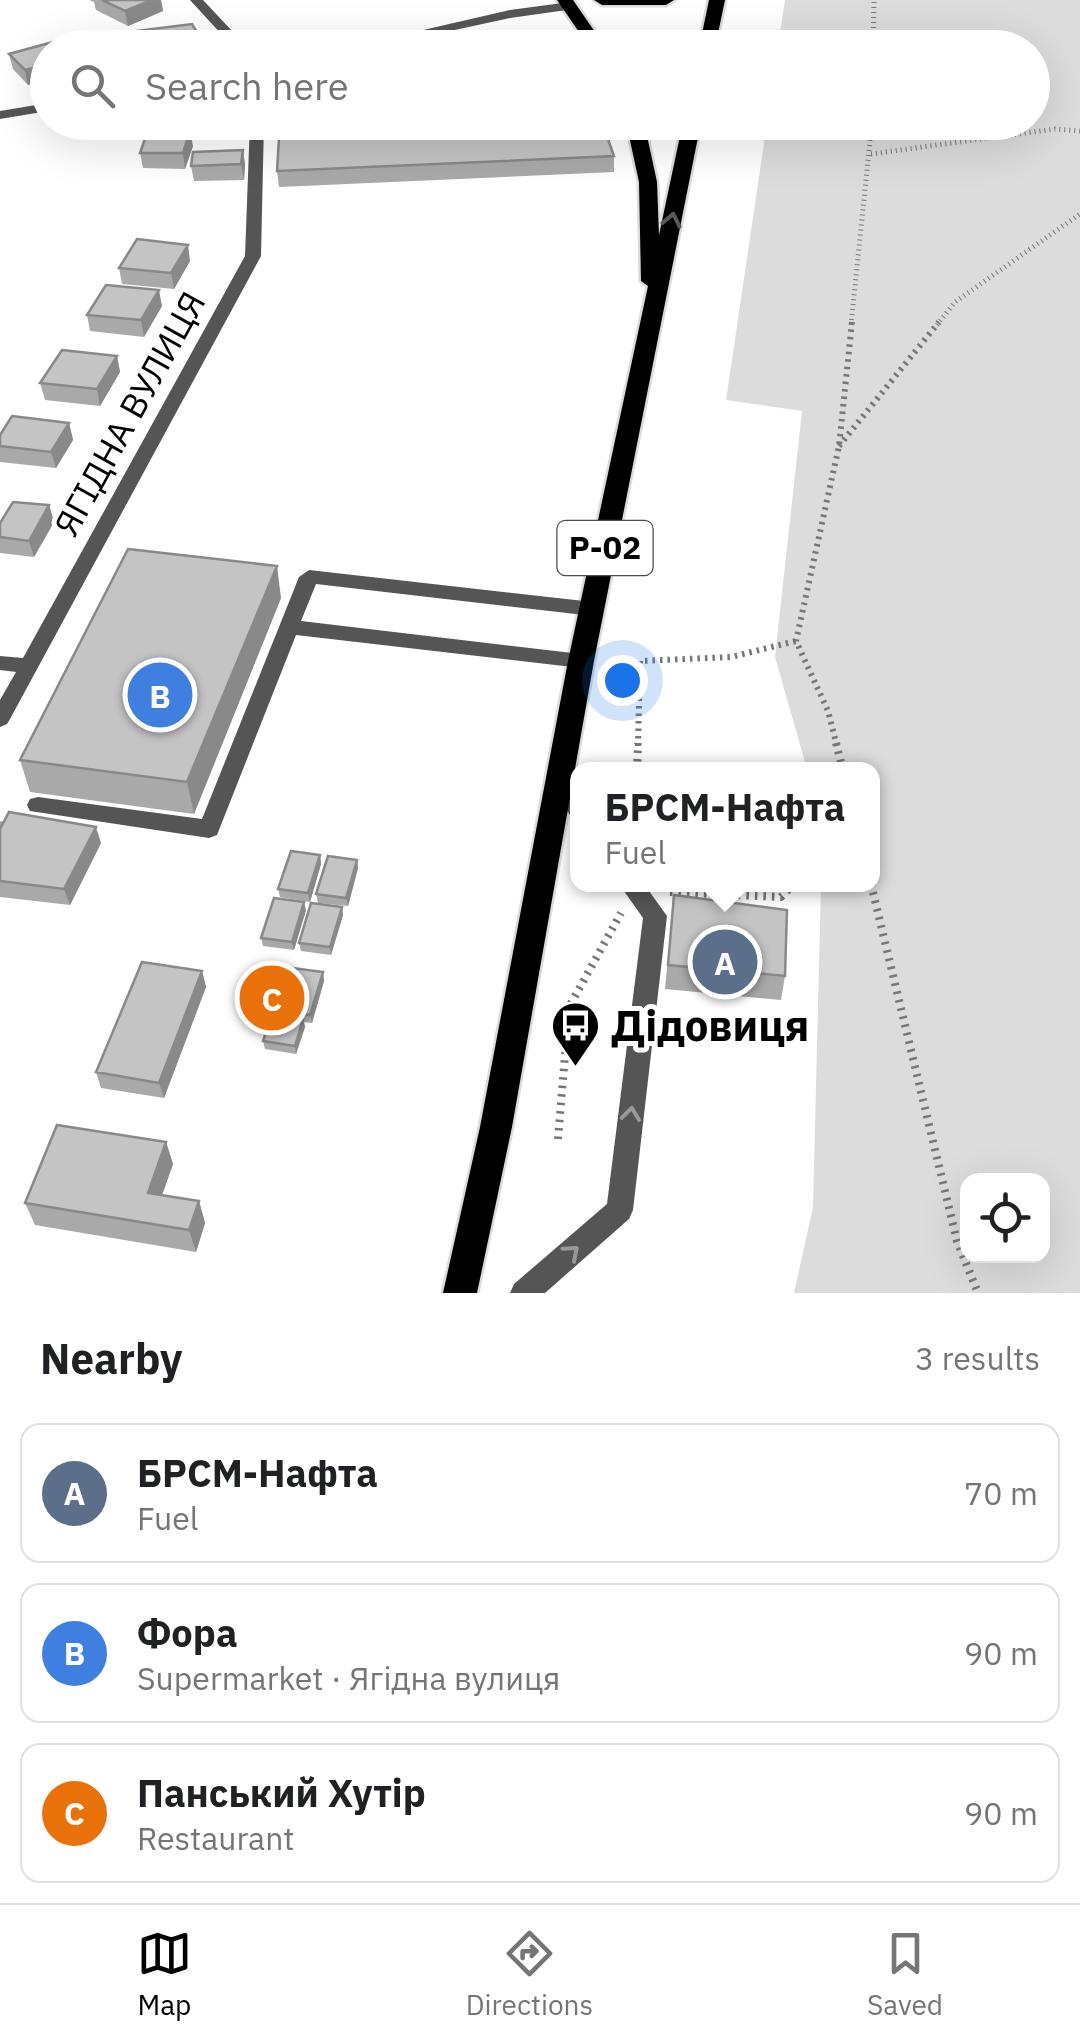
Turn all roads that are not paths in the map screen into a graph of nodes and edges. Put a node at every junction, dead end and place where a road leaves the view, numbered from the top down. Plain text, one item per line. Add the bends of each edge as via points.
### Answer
1 (196, 0) edge
2 (602, 0) edge
3 (666, 0) edge
4 (718, 0) edge
5 (568, 3) edge
6 (225, 30) edge
7 (435, 30) edge
8 (586, 30) edge
9 (712, 30) edge
10 (30, 110) edge
11 (0, 116) edge
12 (257, 140) edge
13 (638, 140) edge
14 (688, 140) edge
15 (652, 315) junction
16 (593, 609) junction
17 (290, 626) junction
18 (581, 661) junction
19 (0, 662) edge
20 (29, 666) junction
21 (0, 720) edge
22 (559, 782) junction
23 (570, 797) edge
24 (38, 806) dead end
25 (636, 892) edge
26 (460, 1293) edge
27 (524, 1293) edge

1 - 6 street
2 - 3 main road
4 - 9 main road
5 - 7 street
5 - 8 main road
10 - 11 street
12 - 20 street, ЯГІДНА ВУЛИЦЯ via 254,256
13 - 15 main road, Р-02 via 648,182
15 -> 14 main road, Р-02
15 - 16 main road, Р-02
16 - 17 street via 310,577
16 - 18 main road, Р-02
17 - 18 street
17 - 24 street via 209,830
18 - 22 main road, Р-02
19 - 20 street
20 - 21 street, ЯГІДНА ВУЛИЦЯ
22 - 23 street
22 - 26 main road, Р-02
27 -> 25 street via 620,1210 656,916

